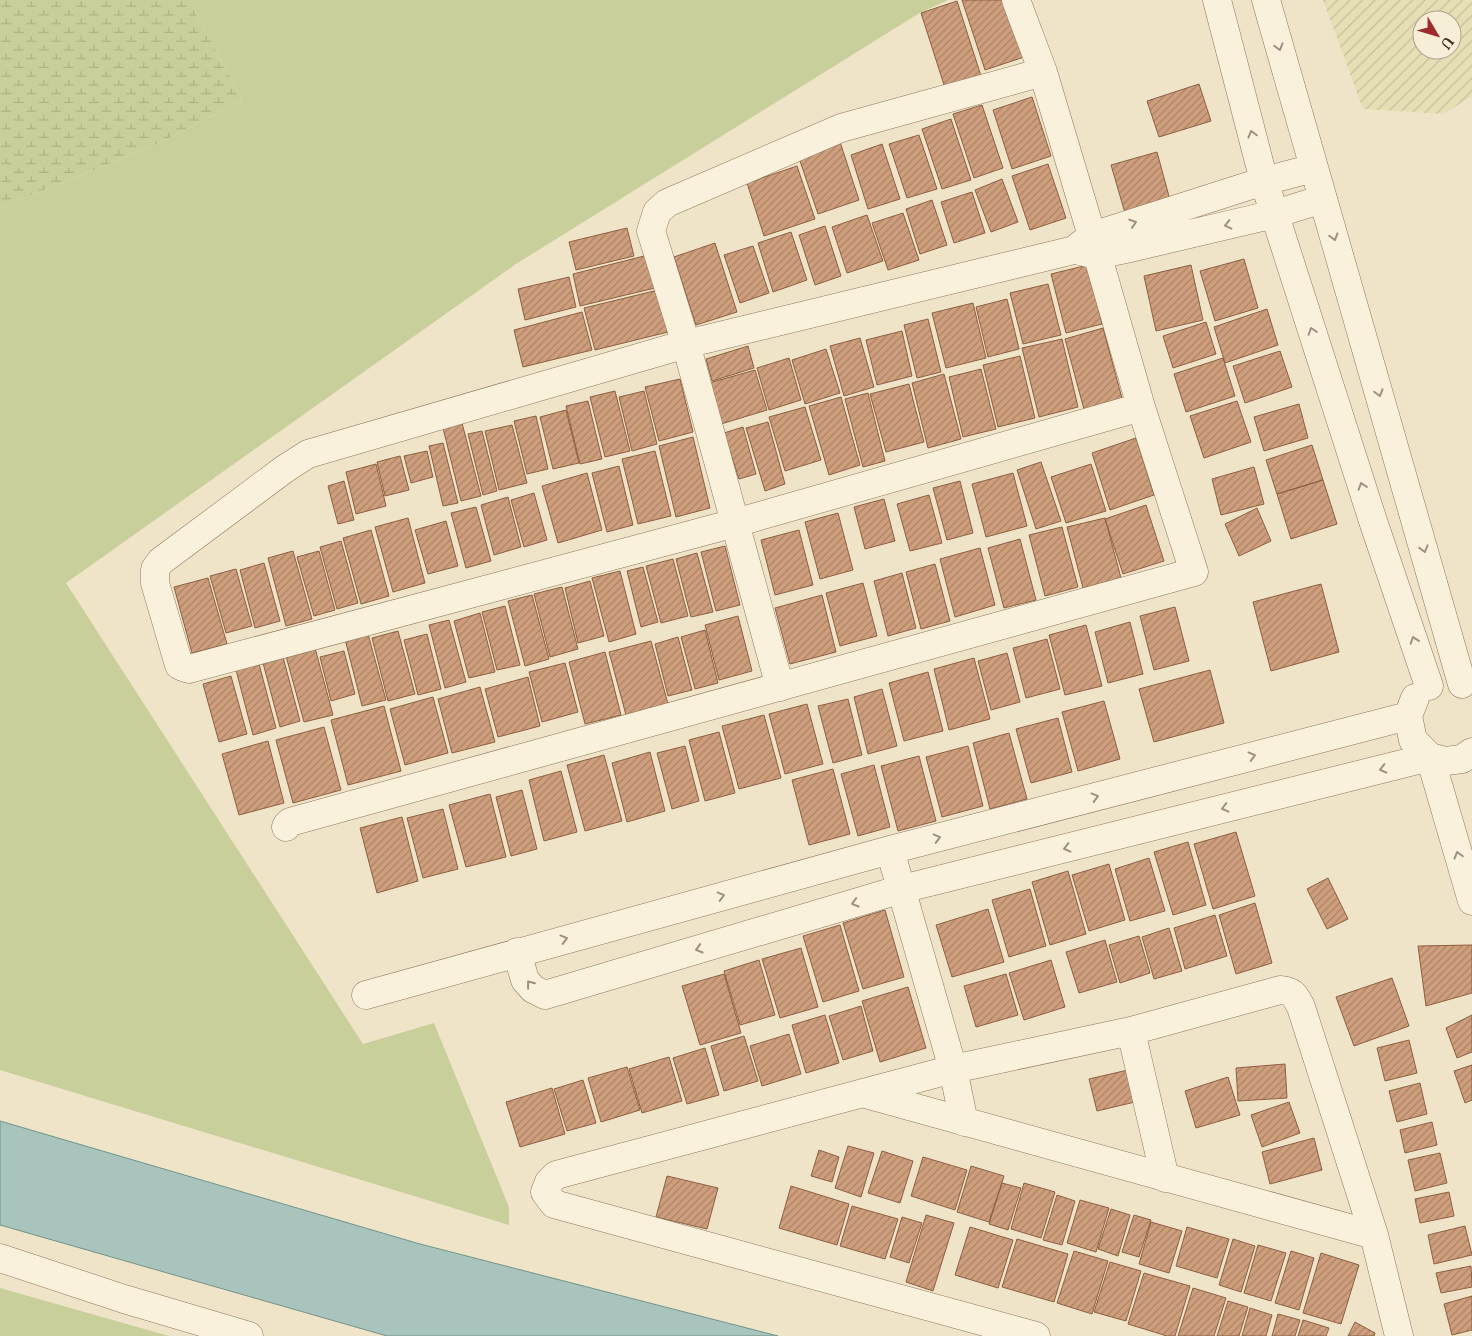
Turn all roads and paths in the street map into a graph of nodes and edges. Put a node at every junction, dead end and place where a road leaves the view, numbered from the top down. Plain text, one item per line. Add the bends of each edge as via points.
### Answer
1 (1016, 0) edge
2 (1217, 0) edge
3 (1266, 0) edge
4 (1043, 72) junction
5 (1314, 168) junction
6 (1264, 181) junction
7 (1323, 199) junction
8 (1275, 214) junction
9 (1088, 247) junction
10 (686, 344) junction
11 (1141, 407) junction
12 (735, 523) junction
13 (1430, 686) junction
14 (780, 687) junction
15 (1470, 688) edge
16 (1408, 716) junction
17 (1472, 752) edge
18 (1430, 757) junction
19 (286, 827) dead end
20 (890, 850) junction
21 (902, 889) junction
22 (1472, 901) edge
23 (517, 952) junction
24 (366, 995) dead end
25 (1131, 1031) junction
26 (953, 1068) junction
27 (861, 1093) junction
28 (964, 1122) junction
29 (1165, 1178) junction
30 (1374, 1236) junction
31 (0, 1258) edge
32 (249, 1336) edge
33 (1036, 1336) edge
34 (1399, 1336) edge

1 - 4 street
6 -> 2 street
3 -> 5 street
4 - 9 street
4 - 10 street via 841,128 667,203 657,212 651,231
5 - 6 street
5 - 7 street
6 - 8 street
9 -> 6 street
7 - 8 street
7 -> 15 street
8 -> 9 street
13 -> 8 street via 1373,521
9 - 10 street
9 - 11 street
10 - 12 street
10 - 12 street via 308,454 161,561 155,569 155,583 180,665 190,669
11 - 12 street
11 - 14 street via 1194,572
12 - 14 street
13 - 15 street via 1446,681
13 - 16 street via 1415,698
14 - 19 street via 290,822
16 - 18 street via 1412,740
20 -> 16 street
17 - 18 street via 1462,759 1446,761
18 -> 21 street
22 -> 18 street
20 - 21 street
23 -> 20 street
21 -> 23 street via 544,994 525,980
21 - 26 street
23 - 24 street
25 - 26 street
25 - 29 street
25 - 30 street via 1289,990 1301,1007
26 - 27 street
26 - 28 street
27 - 28 street
27 - 33 street via 556,1175 545,1192 554,1204
28 - 29 street
29 - 30 street
30 - 34 street
31 - 32 street

